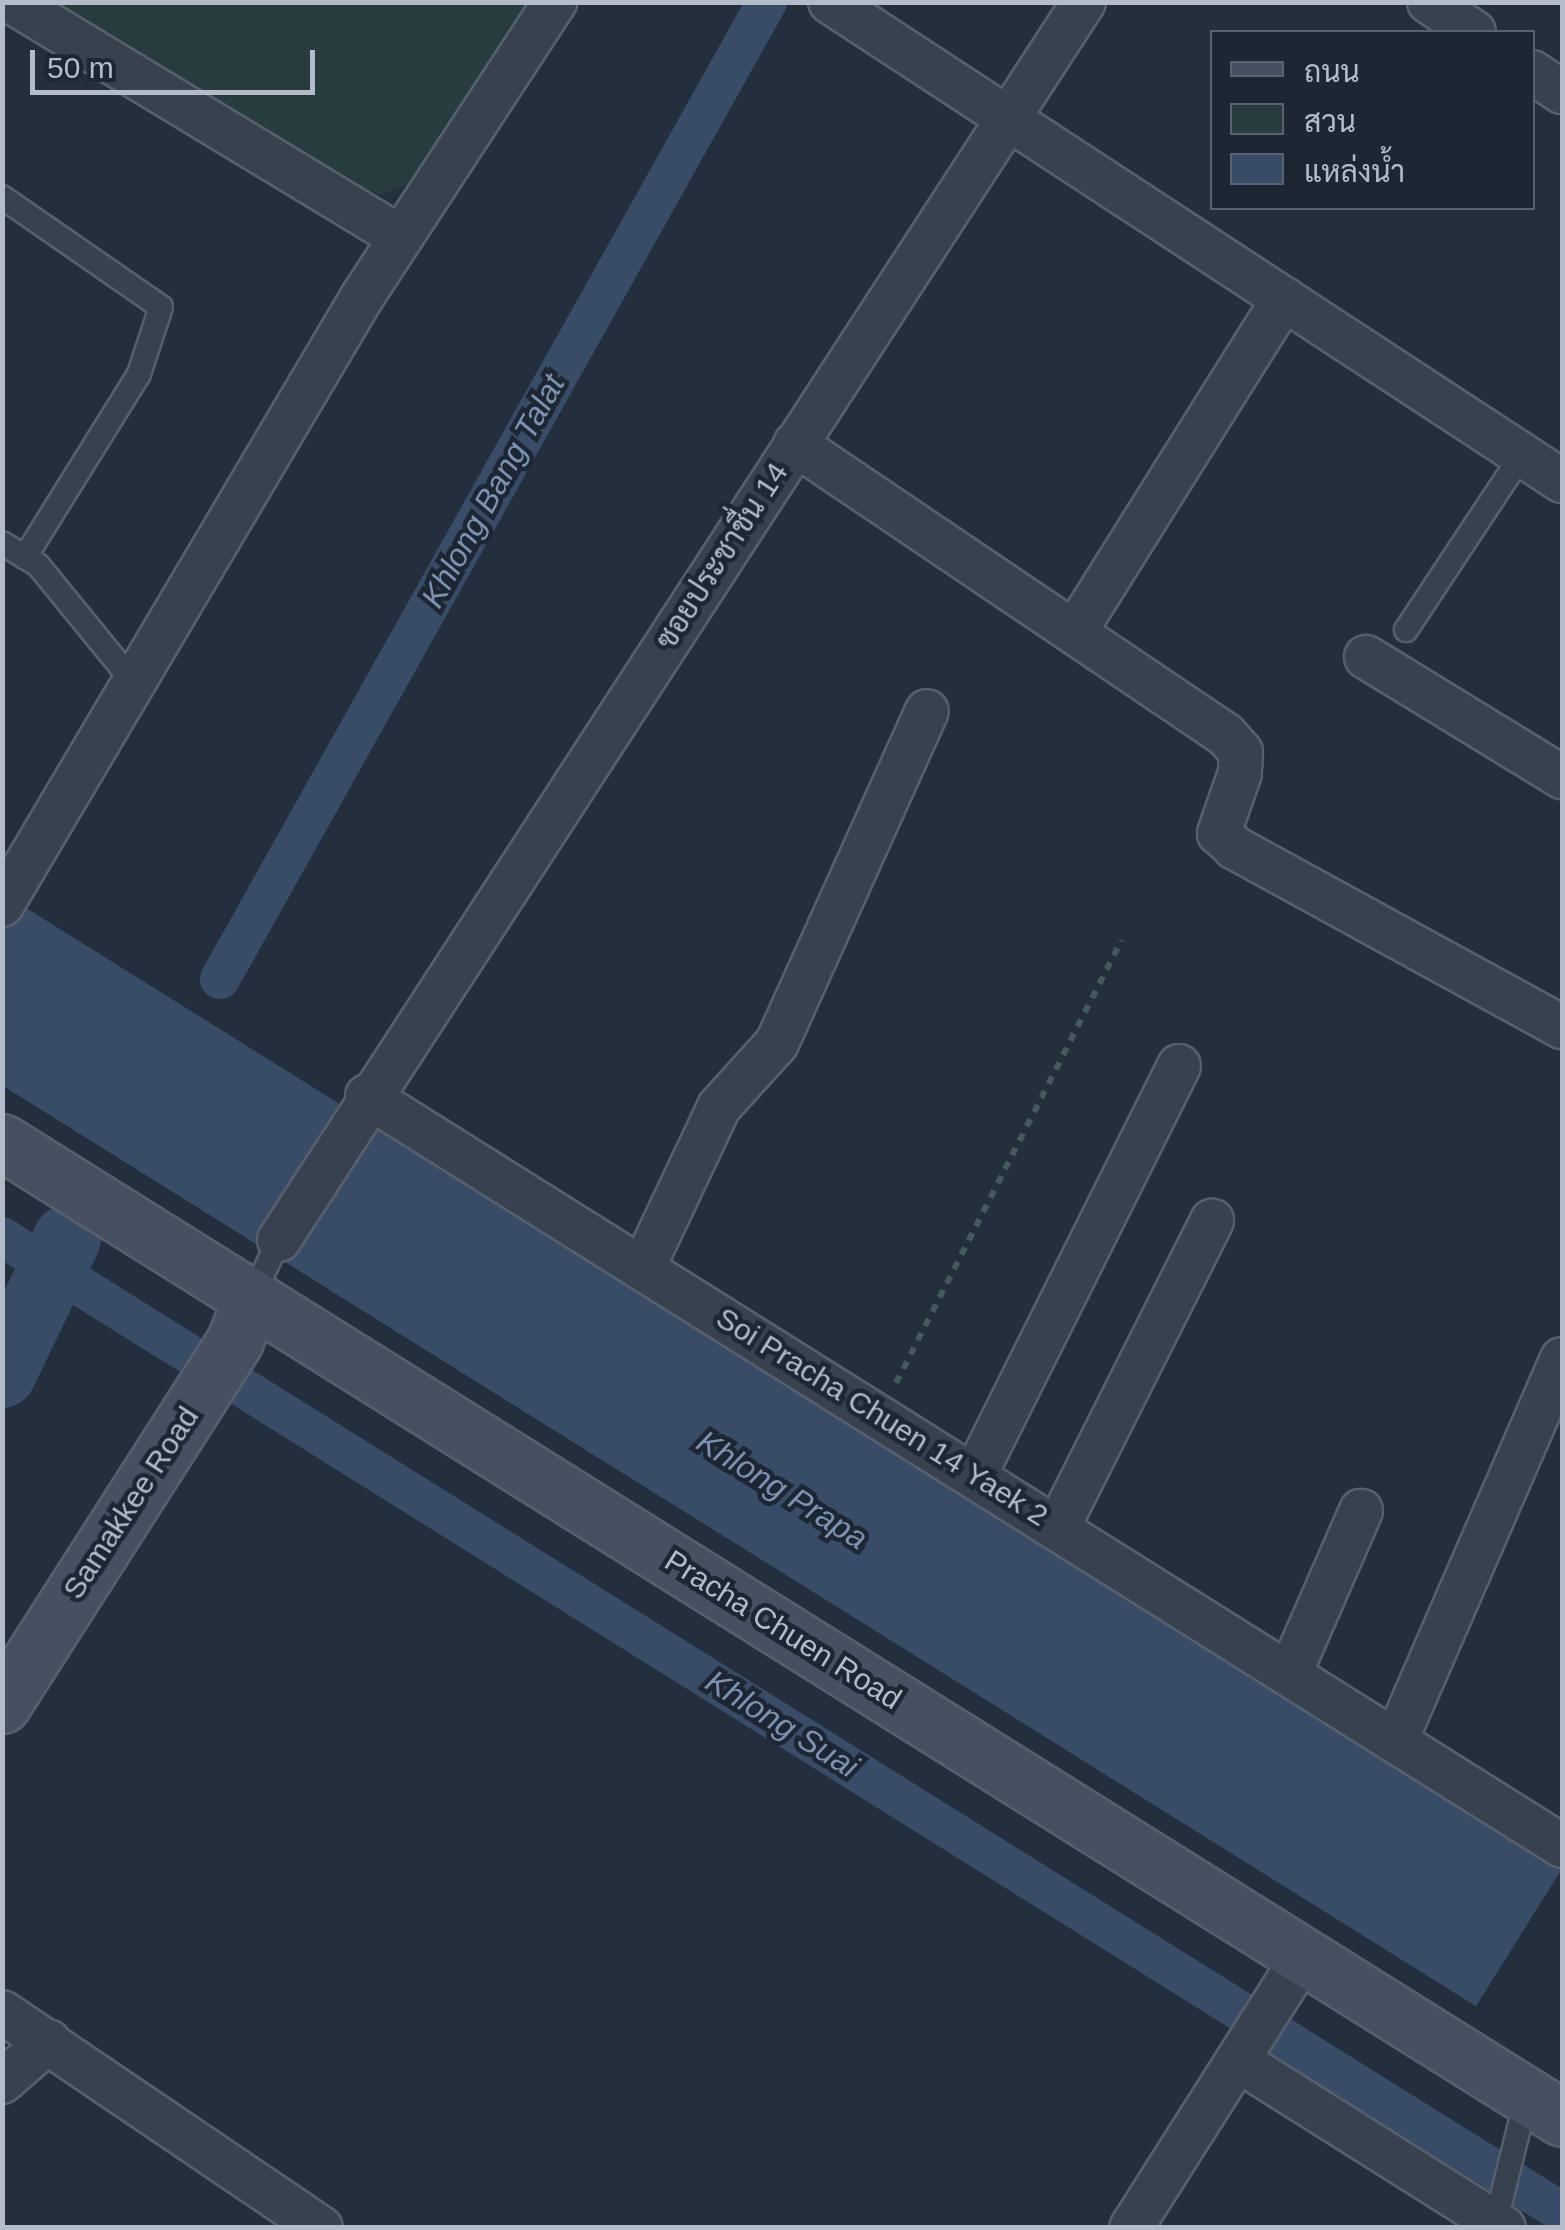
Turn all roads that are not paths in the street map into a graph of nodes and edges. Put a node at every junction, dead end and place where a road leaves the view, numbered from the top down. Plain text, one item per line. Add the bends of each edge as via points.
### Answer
1 (12, 2) edge
2 (556, 2) edge
3 (830, 2) edge
4 (1084, 2) edge
5 (1429, 2) edge
6 (1471, 30) edge
7 (1535, 74) edge
8 (1562, 92) edge
9 (1008, 119) junction
10 (2, 197) edge
11 (400, 237) junction
12 (1284, 299) junction
13 (796, 444) junction
14 (1522, 455) junction
15 (1562, 481) edge
16 (2, 543) edge
17 (25, 557) junction
18 (1076, 630) junction
19 (1406, 630) dead end
20 (1366, 657) dead end
21 (136, 685) junction
22 (927, 710) dead end
23 (1562, 777) edge
24 (2, 905) edge
25 (1562, 1028) edge
26 (1179, 1066) dead end
27 (363, 1102) junction
28 (2, 1142) edge
29 (1212, 1221) dead end
30 (279, 1240) joint
31 (643, 1268) junction
32 (244, 1319) junction
33 (1562, 1359) edge
34 (975, 1475) junction
35 (1361, 1512) dead end
36 (1058, 1526) junction
37 (1290, 1671) junction
38 (2, 1705) edge
39 (1397, 1738) junction
40 (1562, 1846) edge
41 (1294, 1976) junction
42 (2, 2012) edge
43 (48, 2042) junction
44 (1244, 2055) junction
45 (2, 2082) edge
46 (1545, 2107) edge
47 (1499, 2218) edge
48 (320, 2228) edge
49 (1130, 2228) edge

1 - 11 street
2 - 11 street
3 - 9 street
4 - 9 street, ซอยประชาชื่น 14
5 - 6 street
7 - 8 street
9 - 12 street
9 - 13 street, ซอยประชาชื่น 14
10 - 17 lane via 161,307 139,374
11 - 21 street
12 - 14 street
12 - 18 street
13 - 18 street
13 - 27 street, ซอยประชาชื่น 14
14 - 15 street
14 - 19 lane
16 - 17 lane
17 - 21 lane
18 - 25 street via 1241,752 1220,812 1220,834 1234,848
20 - 23 street
21 - 24 street
22 - 31 street via 777,1043 719,1107
26 - 34 street
27 - 30 street, ซอยประชาชื่น 14
27 - 31 street, Soi Pracha Chuen 14 Yaek 2
28 - 32 main road, Pracha Chuen Road
29 - 36 street
30 - 32 lane
31 - 34 street, Soi Pracha Chuen 14 Yaek 2
32 - 38 main road, Samakkee Road
32 - 41 main road, Pracha Chuen Road
33 - 39 street
34 - 36 street, Soi Pracha Chuen 14 Yaek 2
35 - 37 street
36 - 37 street, Soi Pracha Chuen 14 Yaek 2
37 - 39 street, Soi Pracha Chuen 14 Yaek 2
39 - 40 street, Soi Pracha Chuen 14 Yaek 2
41 - 44 street
41 - 46 main road, Pracha Chuen Road
42 - 43 street
43 - 45 street
43 - 48 street
44 - 47 street
44 - 49 street
46 - 47 lane via 1509,2164

